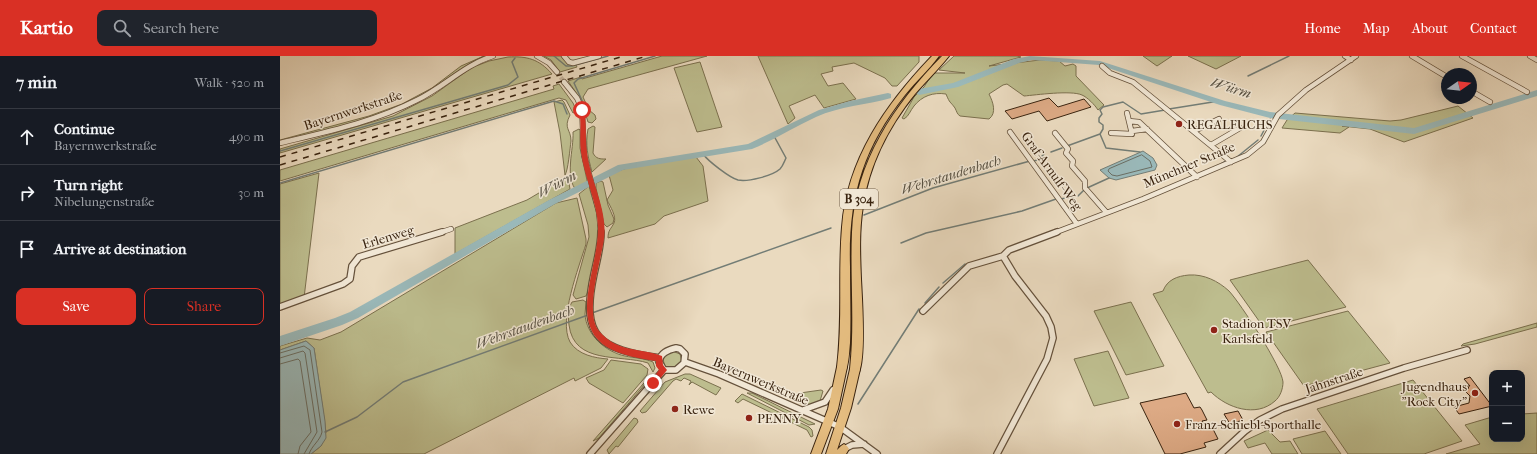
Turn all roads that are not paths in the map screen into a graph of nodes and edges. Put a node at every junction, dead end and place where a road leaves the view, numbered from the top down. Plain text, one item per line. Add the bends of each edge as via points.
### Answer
1 (492, 56) edge
2 (537, 56) edge
3 (564, 56) edge
4 (599, 56) edge
5 (936, 56) edge
6 (946, 56) edge
7 (1345, 56) edge
8 (1356, 56) edge
9 (1412, 56) edge
10 (1462, 56) edge
11 (1530, 56) edge
12 (1350, 60) junction
13 (1537, 60) edge
14 (1102, 66) dead end
15 (557, 72) tunnel mouth
16 (1441, 73) edge
17 (564, 82) tunnel mouth
18 (1527, 92) dead end
19 (1477, 94) edge
20 (1490, 102) dead end
21 (1127, 113) dead end
22 (1219, 119) dead end
23 (1129, 120) junction
24 (1240, 128) dead end
25 (1147, 129) junction
26 (1132, 131) junction
27 (1194, 131) junction
28 (1010, 132) dead end
29 (1055, 133) dead end
30 (1111, 134) dead end
31 (280, 143) edge
32 (1211, 145) junction
33 (1231, 162) junction
34 (1197, 177) junction
35 (1106, 212) junction
36 (1076, 224) junction
37 (451, 229) dead end
38 (1003, 256) junction
39 (280, 308) edge
40 (923, 311) dead end
41 (1467, 350) dead end
42 (660, 358) junction
43 (685, 362) junction
44 (842, 367) joint
45 (855, 369) joint
46 (664, 370) junction
47 (841, 378) junction
48 (803, 410) junction
49 (829, 421) junction
50 (840, 427) junction
51 (864, 444) junction
52 (842, 451) edge
53 (590, 454) edge
54 (816, 454) edge
55 (831, 454) edge
56 (877, 454) edge
57 (997, 454) edge
58 (1220, 454) edge

1 - 31 street, Bayernwerkstraße via 466,67 432,91 403,107 366,120
2 - 15 street via 549,63
3 - 4 street via 572,62
5 - 44 highway, B 304 via 912,80 889,111 867,147 853,182 846,228 846,334
6 - 45 highway, B 304 via 918,86 892,121 876,149 862,184 856,228 858,317
7 - 12 street
8 - 12 street, Münchner Straße
9 - 16 street
10 - 18 street
11 - 13 street
12 - 33 street, Münchner Straße via 1306,90 1277,117 1260,145 1247,155
14 - 27 street via 1110,73 1133,82
17 - 42 street via 582,110 584,152 600,218 601,236 589,309 590,318 595,332 609,345 631,353
19 - 20 street
21 - 23 street
22 - 27 street
23 - 25 street via 1139,122
23 - 26 street
24 - 32 street
25 - 26 street
25 - 34 street
26 - 30 street via 1132,134
27 - 32 street
28 - 36 street, Graf-Arnulf-Weg
29 - 35 street via 1068,149 1066,153 1073,161 1072,166 1085,181 1086,189
32 - 33 street
33 - 34 street, Münchner Straße
34 - 35 street, Münchner Straße
35 - 36 street, Münchner Straße
36 - 38 street, Münchner Straße via 1009,250
37 - 39 street, Erlenweg via 359,257 352,262 350,279 343,284
38 - 40 street, Münchner Straße via 969,266
38 - 57 street via 1010,270 1044,314 1051,326 1053,338 1047,359
41 - 58 street, Jahnstraße via 1282,409 1260,420
42 - 43 street via 668,350 676,348 685,354
42 - 46 street via 660,366
43 - 46 street via 675,371
43 - 48 street, Bayernwerkstraße
44 - 47 main road, B 304
45 - 50 main road, B 304
46 - 53 street
47 - 48 street via 826,402
47 - 49 main road, B 304
48 - 49 street, Bayernwerkstraße
49 - 50 street
49 - 54 main road, B 304
50 - 51 street
50 - 55 main road, B 304
51 - 52 street via 852,445
51 - 56 street

